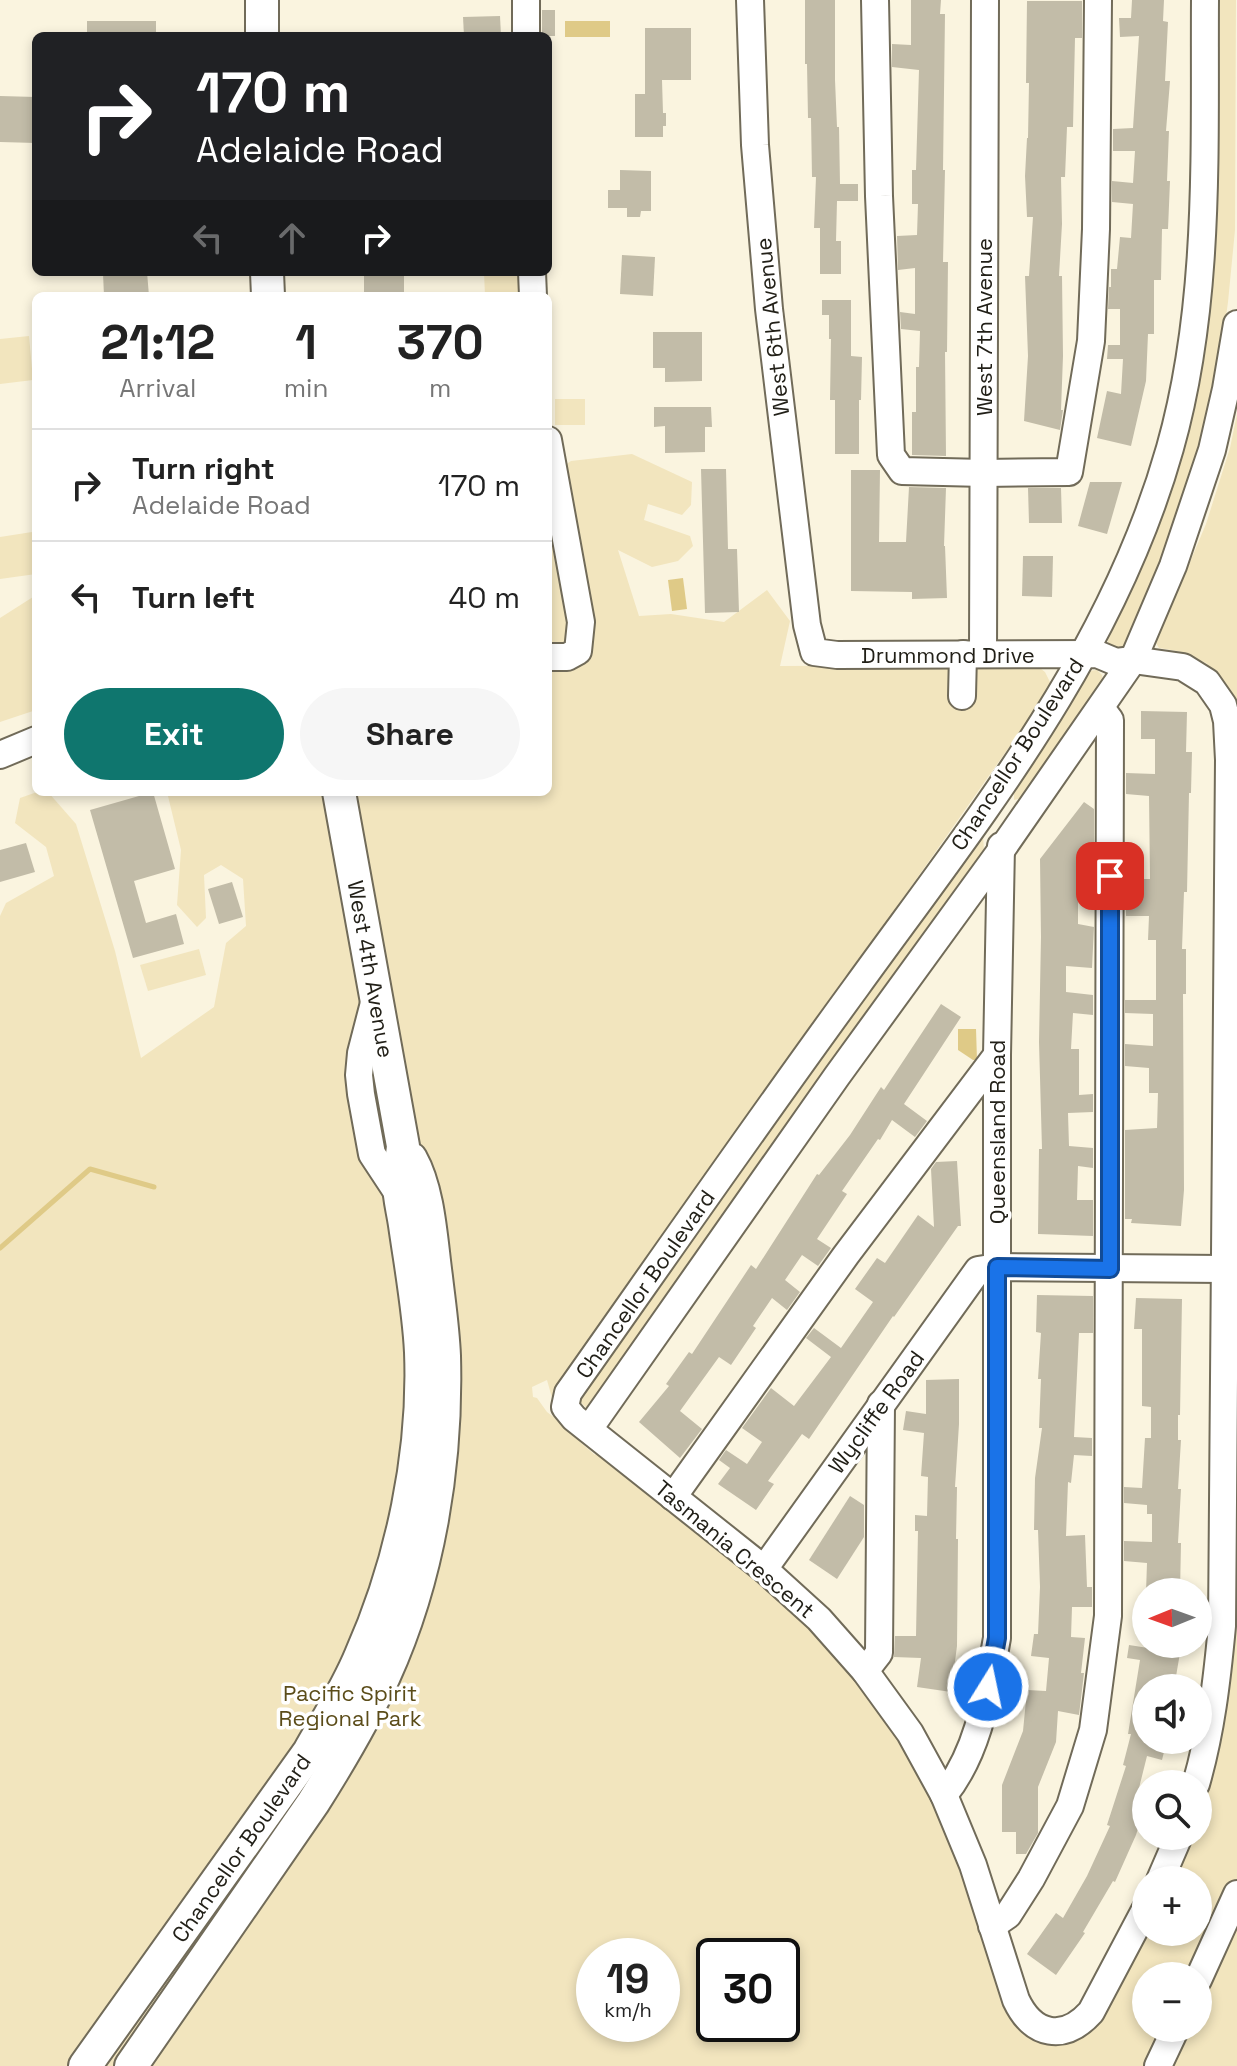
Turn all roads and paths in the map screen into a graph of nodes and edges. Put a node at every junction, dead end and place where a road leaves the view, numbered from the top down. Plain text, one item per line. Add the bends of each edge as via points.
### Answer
1 (262, 0) edge
2 (526, 0) edge
3 (750, 0) edge
4 (875, 0) edge
5 (985, 0) edge
6 (1098, 0) edge
7 (1205, 0) edge
8 (262, 32) edge
9 (526, 32) edge
10 (1237, 324) edge
11 (552, 462) edge
12 (984, 473) junction
13 (814, 652) joint
14 (973, 654) junction
15 (1083, 656) junction
16 (557, 657) edge
17 (1133, 660) junction
18 (962, 696) dead end
19 (1101, 708) junction
20 (32, 742) edge
21 (0, 755) edge
22 (996, 794) junction
23 (340, 796) edge
24 (1002, 849) junction
25 (376, 995) junction
26 (997, 1055) junction
27 (403, 1146) junction
28 (401, 1198) junction
29 (997, 1267) junction
30 (1110, 1269) junction
31 (1224, 1269) junction
32 (881, 1404) junction
33 (565, 1407) joint
34 (589, 1429) junction
35 (673, 1497) junction
36 (764, 1569) junction
37 (865, 1671) junction
38 (1200, 1770) edge
39 (944, 1795) junction
40 (1237, 1894) edge
41 (992, 1926) junction
42 (1132, 1934) edge
43 (1206, 1962) edge
44 (1169, 2042) edge
45 (85, 2066) edge
46 (131, 2066) edge
47 (1158, 2066) edge

1 - 8 main road
2 - 9 street
3 - 13 street, West 6th Avenue via 769,309
4 - 12 street via 891,455 902,471
5 - 12 street, West 7th Avenue
6 - 12 street via 1091,341 1069,472
7 - 15 street, Chancellor Boulevard via 1201,269 1184,389 1152,504 1128,567
10 - 17 street, Chancellor Boulevard via 1212,450 1173,566
11 - 16 street via 581,622 578,651
12 - 14 street, West 7th Avenue
13 - 14 street, Drummond Drive
14 - 15 street, Drummond Drive
14 - 18 street, West 7th Avenue
15 - 17 street, Drummond Drive
15 - 22 street, Chancellor Boulevard
17 - 19 street, Chancellor Boulevard
17 - 31 street, Drummond Drive via 1168,663 1196,673 1215,692 1227,721
19 - 24 street, Chancellor Boulevard
19 - 30 street via 1110,720
20 - 21 street
22 - 24 street, Queensland Road
22 - 33 street, Chancellor Boulevard via 767,1109 568,1393
23 - 25 main road, West 4th Avenue
24 - 26 street, Queensland Road
24 - 34 street, Chancellor Boulevard
25 - 27 main road, West 4th Avenue
25 - 28 street via 361,1053 361,1094 372,1154
26 - 29 street, Queensland Road
26 - 35 street
27 - 28 main road, Chancellor Boulevard
27 - 46 main road, Chancellor Boulevard via 419,1173 444,1354 440,1461 431,1527 405,1621 385,1675 334,1770
28 - 45 main road, Chancellor Boulevard via 417,1311 421,1398 413,1474 382,1604 341,1697 309,1752
29 - 30 street
29 - 32 street, Wycliffe Road via 978,1270
29 - 39 street, Queensland Road via 997,1638 984,1712 967,1759
30 - 31 street
30 - 41 street via 1108,1616 1093,1730 1070,1806 1008,1915
31 - 38 street, Drummond Drive via 1222,1626 1217,1689
32 - 36 street, Wycliffe Road
32 - 37 street via 879,1653
33 - 34 street, Tasmania Crescent
34 - 35 street, Tasmania Crescent
35 - 36 street, Tasmania Crescent
36 - 37 street, Tasmania Crescent
37 - 39 street, Tasmania Crescent via 910,1733
39 - 41 street, Tasmania Crescent
40 - 43 street
41 - 42 street, Tasmania Crescent via 1022,2013 1031,2024 1054,2032 1070,2030 1091,2012
44 - 47 street

